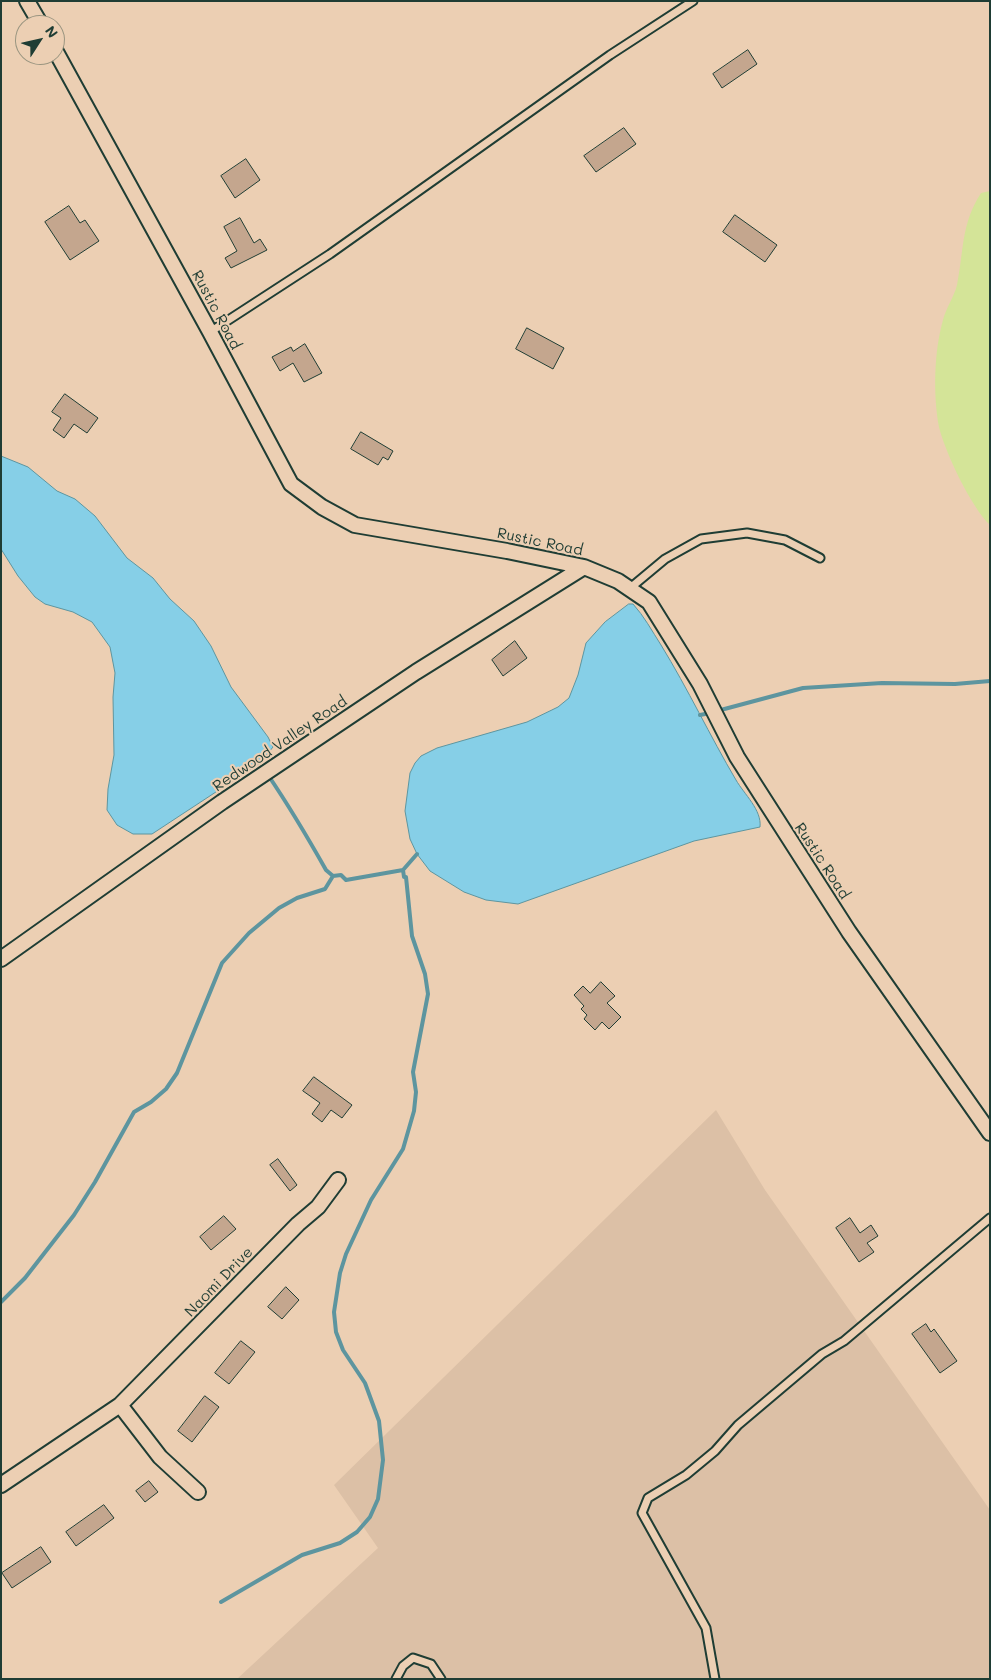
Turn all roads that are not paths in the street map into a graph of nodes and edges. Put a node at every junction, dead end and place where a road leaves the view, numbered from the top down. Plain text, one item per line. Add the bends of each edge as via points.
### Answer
1 (27, 1) edge
2 (692, 1) edge
3 (35, 15) edge
4 (63, 65) edge
5 (210, 332) junction
6 (820, 558) dead end
7 (584, 567) junction
8 (629, 589) junction
9 (1, 959) edge
10 (990, 1133) edge
11 (338, 1180) dead end
12 (990, 1218) edge
13 (120, 1405) junction
14 (1, 1485) edge
15 (198, 1492) dead end
16 (396, 1679) edge
17 (441, 1679) edge
18 (716, 1679) edge

1 - 3 street
2 - 5 lane via 610,55 330,254
4 - 5 street, Rustic Road
5 - 7 street, Rustic Road via 291,484 322,507 355,525
6 - 8 lane via 785,540 747,533 701,539 665,559
7 - 8 street, Rustic Road
7 - 9 street, Redwood Valley Road via 416,672 238,791
8 - 10 street, Rustic Road via 649,602 700,684 736,757 757,790 849,932
11 - 13 street, Naomi Drive via 318,1207
12 - 18 lane via 738,1425 715,1451 686,1475 648,1498 642,1514 706,1628
13 - 14 street, Naomi Drive
13 - 15 street via 160,1457
16 - 17 lane via 402,1666 413,1658 431,1664

